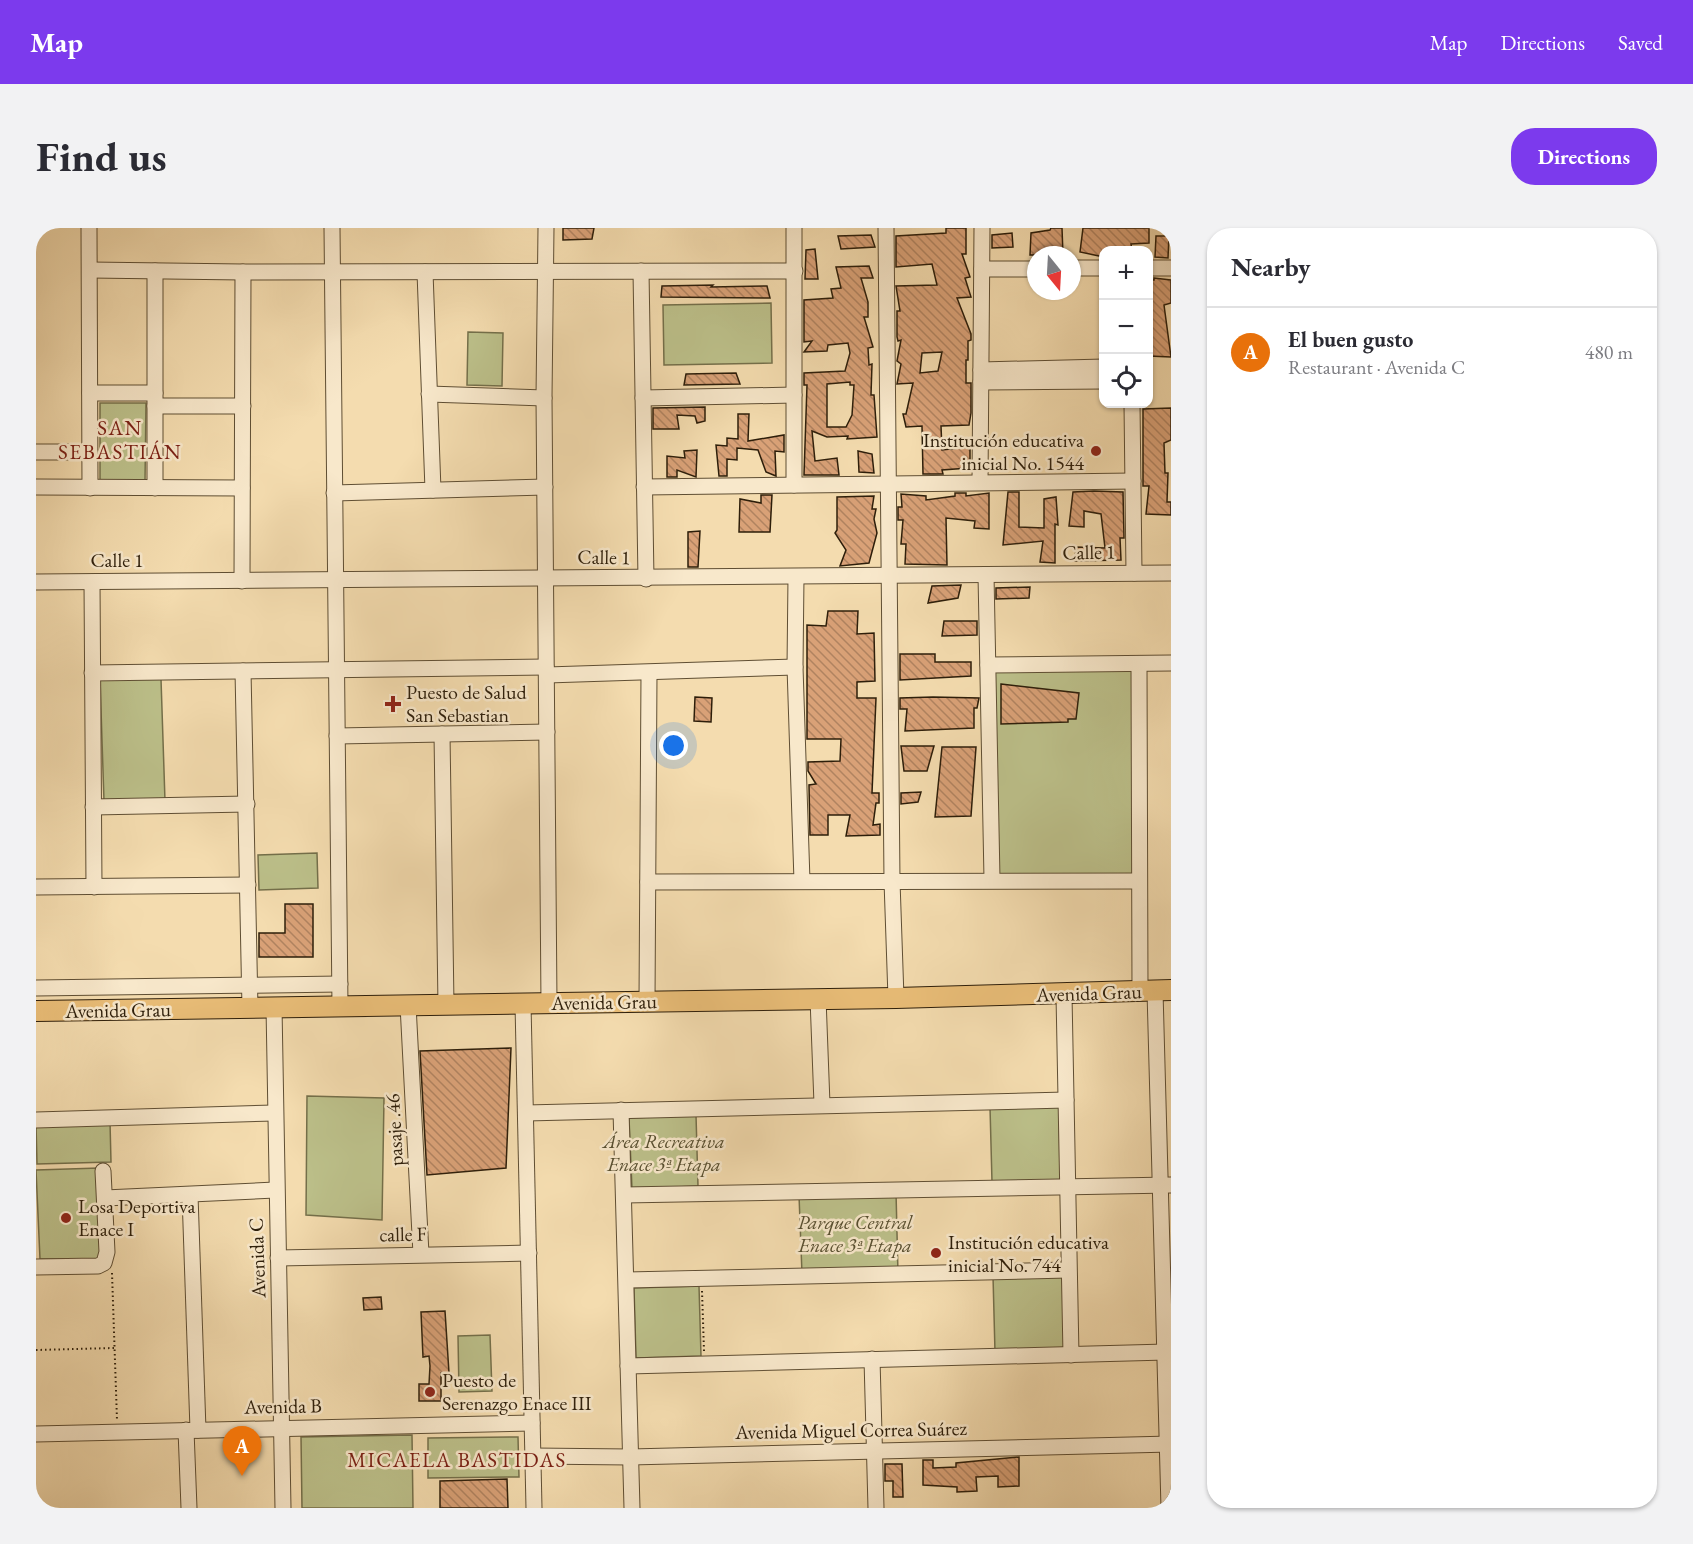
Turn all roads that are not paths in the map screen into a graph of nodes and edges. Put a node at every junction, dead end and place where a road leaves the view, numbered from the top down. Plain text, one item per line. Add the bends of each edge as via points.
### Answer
1 (89, 228) edge
2 (332, 228) edge
3 (546, 228) edge
4 (794, 228) edge
5 (886, 228) edge
6 (982, 228) edge
7 (1027, 268) edge
8 (1081, 268) edge
9 (1099, 268) edge
10 (1153, 268) edge
11 (1171, 268) edge
12 (982, 269) junction
13 (90, 270) junction
14 (155, 271) junction
15 (641, 271) junction
16 (795, 271) junction
17 (332, 272) junction
18 (424, 272) junction
19 (544, 272) junction
20 (243, 273) junction
21 (1099, 367) edge
22 (981, 376) junction
23 (1099, 381) edge
24 (90, 393) junction
25 (429, 394) junction
26 (794, 395) junction
27 (544, 398) junction
28 (644, 398) junction
29 (155, 400) junction
30 (243, 406) junction
31 (1132, 408) edge
32 (36, 452) edge
33 (90, 452) junction
34 (1133, 481) junction
35 (980, 482) junction
36 (794, 485) junction
37 (889, 485) junction
38 (545, 487) junction
39 (644, 487) junction
40 (36, 488) edge
41 (90, 488) junction
42 (155, 488) junction
43 (242, 488) junction
44 (433, 490) junction
45 (334, 493) junction
46 (1134, 573) junction
47 (1171, 573) edge
48 (986, 575) junction
49 (891, 576) junction
50 (545, 577) junction
51 (796, 577) junction
52 (335, 579) junction
53 (646, 579) junction
54 (242, 581) junction
55 (36, 582) edge
56 (92, 582) junction
57 (1171, 663) edge
58 (1139, 664) junction
59 (988, 666) junction
60 (795, 667) junction
61 (337, 669) junction
62 (243, 671) junction
63 (546, 671) junction
64 (92, 673) junction
65 (649, 674) junction
66 (547, 732) junction
67 (442, 734) junction
68 (336, 736) junction
69 (247, 804) junction
70 (93, 807) junction
71 (992, 879) junction
72 (802, 881) junction
73 (892, 881) junction
74 (1138, 881) junction
75 (648, 882) junction
76 (248, 885) junction
77 (36, 887) edge
78 (94, 887) junction
79 (340, 984) junction
80 (250, 986) junction
81 (36, 988) edge
82 (1155, 991) edge
83 (1064, 995) junction
84 (818, 998) junction
85 (896, 998) junction
86 (647, 1002) junction
87 (549, 1003) junction
88 (523, 1004) junction
89 (408, 1005) junction
90 (446, 1005) junction
91 (340, 1006) junction
92 (274, 1007) junction
93 (250, 1008) junction
94 (36, 1011) edge
95 (1164, 1099) edge
96 (1066, 1100) junction
97 (822, 1104) junction
98 (621, 1110) junction
99 (274, 1113) junction
100 (526, 1113) junction
101 (36, 1120) edge
102 (103, 1171) dead end
103 (1166, 1185) edge
104 (1068, 1186) junction
105 (275, 1190) junction
106 (190, 1195) junction
107 (624, 1195) junction
108 (105, 1198) junction
109 (529, 1253) junction
110 (421, 1254) junction
111 (278, 1258) junction
112 (36, 1267) edge
113 (1068, 1270) junction
114 (627, 1280) junction
115 (1166, 1352) junction
116 (1071, 1355) junction
117 (872, 1359) junction
118 (628, 1366) junction
119 (532, 1423) junction
120 (281, 1427) junction
121 (192, 1430) junction
122 (36, 1434) edge
123 (1169, 1444) edge
124 (875, 1450) junction
125 (533, 1456) junction
126 (630, 1457) junction
127 (189, 1508) edge
128 (283, 1508) edge
129 (534, 1508) edge
130 (632, 1508) edge
131 (876, 1508) edge
132 (1169, 1508) edge

1 - 13 street
2 - 17 street
3 - 19 street
4 - 16 street
5 - 37 street
6 - 12 street
7 - 12 street
8 - 9 street
10 - 11 street
12 - 22 street
13 - 14 street
13 - 24 street
14 - 20 street
14 - 29 street
15 - 16 street
15 - 19 street
15 - 28 street
16 - 26 street
17 - 18 street
17 - 20 street
17 - 45 street
18 - 19 street
18 - 25 street
19 - 27 street
20 - 30 street
21 - 22 street
22 - 23 street
22 - 35 street
24 - 29 street
24 - 33 street
25 - 27 street
25 - 44 street
26 - 28 street
26 - 36 street
27 - 38 street
28 - 39 street
29 - 30 street
29 - 42 street
30 - 43 street
31 - 34 street
32 - 33 street
33 - 41 street
34 - 35 street
34 - 46 street
35 - 37 street
36 - 37 street
36 - 39 street
37 - 49 street
38 - 44 street
38 - 50 street
39 - 53 street
40 - 41 street
41 - 42 street
42 - 43 street
43 - 54 street
44 - 45 street
45 - 52 street
46 - 47 street, Calle 1
46 - 48 street, Calle 1
48 - 49 street, Calle 1
48 - 59 street
49 - 51 street, Calle 1
49 - 73 street
50 - 52 street, Calle 1
50 - 53 street, Calle 1
50 - 63 street
51 - 53 street, Calle 1
51 - 60 street
52 - 54 street, Calle 1
52 - 61 street
54 - 56 street, Calle 1
55 - 56 street, Calle 1
56 - 64 street
57 - 58 street
58 - 59 street
58 - 74 street
59 - 71 street
60 - 65 street
60 - 72 street
61 - 62 street
61 - 63 street
61 - 68 street
62 - 64 street
62 - 69 street
63 - 65 street
63 - 66 street
64 - 70 street
65 - 75 street
66 - 67 street
66 - 87 street
67 - 68 street
67 - 90 street
68 - 79 street
69 - 70 street
69 - 76 street
70 - 78 street
71 - 73 street
71 - 74 street
72 - 73 street
72 - 75 street
73 - 85 street
74 - 82 street
75 - 86 street
76 - 78 street
76 - 80 street
77 - 78 street
79 - 80 street, Avenida Grau
79 - 91 street
80 - 81 street, Avenida Grau
80 - 93 street
82 - 83 main road, Avenida Grau
82 - 95 street
83 - 85 main road, Avenida Grau
83 - 96 street
84 - 85 main road, Avenida Grau
84 - 86 main road, Avenida Grau
84 - 97 street
86 - 87 main road, Avenida Grau
87 - 88 main road, Avenida Grau
88 - 90 main road, Avenida Grau
88 - 100 street
89 - 90 main road, Avenida Grau
89 - 91 main road, Avenida Grau
89 - 110 street, pasaje .46
91 - 92 main road, Avenida Grau
92 - 93 main road, Avenida Grau
92 - 99 street, Avenida C
93 - 94 main road, Avenida Grau
95 - 103 street
96 - 97 street
96 - 104 street
97 - 98 street
98 - 100 street
98 - 107 street
99 - 101 street
99 - 105 street, Avenida C
100 - 109 street
102 - 108 street
103 - 104 street
103 - 115 street
104 - 107 street
104 - 113 street
105 - 106 street
105 - 111 street, Avenida C
106 - 108 street
106 - 121 street
107 - 114 street
108 - 112 street via 107,1259 98,1266
109 - 110 street, calle F
109 - 119 street
110 - 111 street, calle F
111 - 120 street, Avenida C
113 - 114 street
113 - 116 street
114 - 118 street
115 - 116 street
115 - 123 street
116 - 117 street
117 - 118 street
117 - 124 street
118 - 126 street
119 - 120 street, Avenida B
119 - 125 street
120 - 121 street, Avenida B
120 - 128 street, Avenida C
121 - 122 street, Avenida B
121 - 127 street
123 - 124 street, Avenida Miguel Correa Suárez
123 - 132 street
124 - 126 street, Avenida Miguel Correa Suárez
124 - 131 street
125 - 126 street, Avenida Miguel Correa Suárez
125 - 129 street
126 - 130 street

